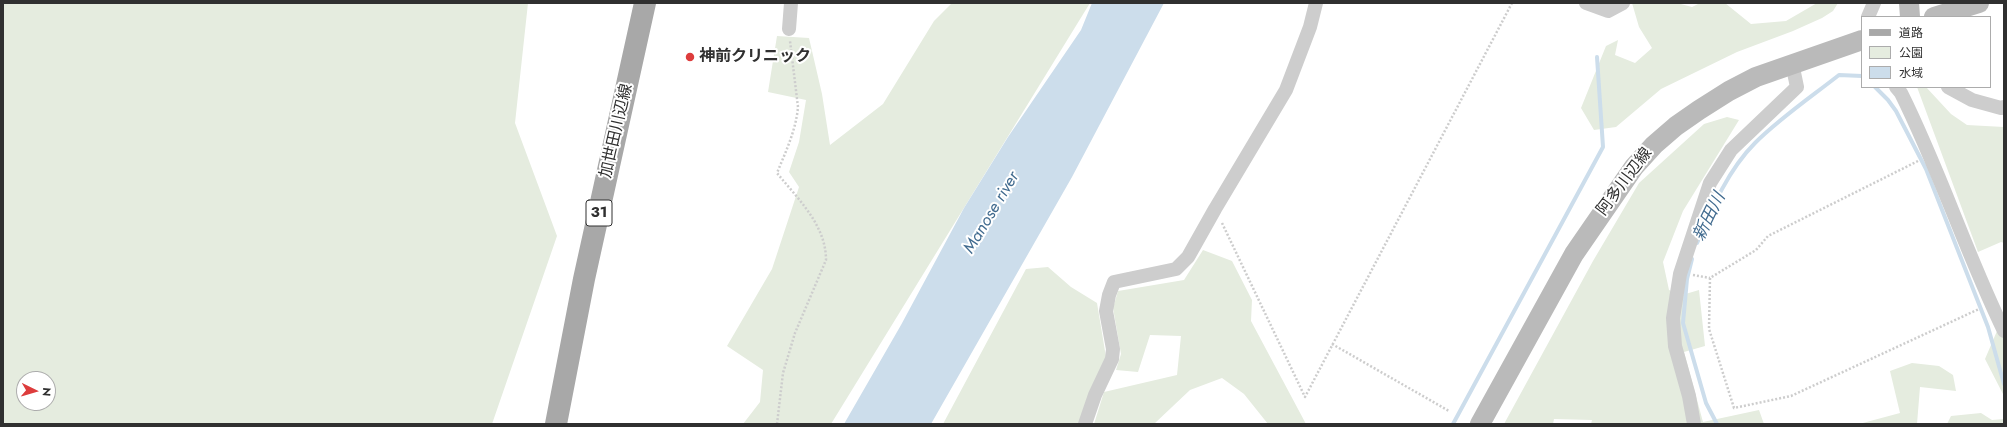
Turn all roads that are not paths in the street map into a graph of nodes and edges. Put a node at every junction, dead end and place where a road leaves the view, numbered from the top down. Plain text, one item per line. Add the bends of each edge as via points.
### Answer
1 (645, 3) edge
2 (791, 3) edge
3 (1316, 3) edge
4 (1586, 3) edge
5 (1623, 3) edge
6 (1874, 3) edge
7 (1909, 3) edge
8 (1978, 3) edge
9 (1868, 16) edge
10 (1910, 16) edge
11 (1937, 16) edge
12 (789, 29) road end
13 (1861, 40) edge
14 (1792, 63) junction
15 (1897, 88) edge
16 (1950, 88) edge
17 (2004, 107) edge
18 (2004, 331) edge
19 (556, 424) edge
20 (1085, 424) edge
21 (1480, 424) edge
22 (1694, 424) edge

1 - 19 main road, 加世田川辺線 / 31 via 584,279
2 - 12 street
3 - 20 street via 1310,27 1286,90 1188,257 1176,269 1114,282 1106,311 1114,349 1112,359 1094,395
4 - 5 street via 1608,11
6 - 9 street
7 - 10 main road
8 - 11 main road
13 - 14 main road, 阿多川辺線
14 - 21 main road, 阿多川辺線 via 1729,91 1676,126 1639,162 1574,254
14 - 22 street via 1797,87 1730,150 1710,183 1680,274 1673,318 1675,346
15 - 18 street via 1930,154 1970,257
16 - 17 street via 1972,100

